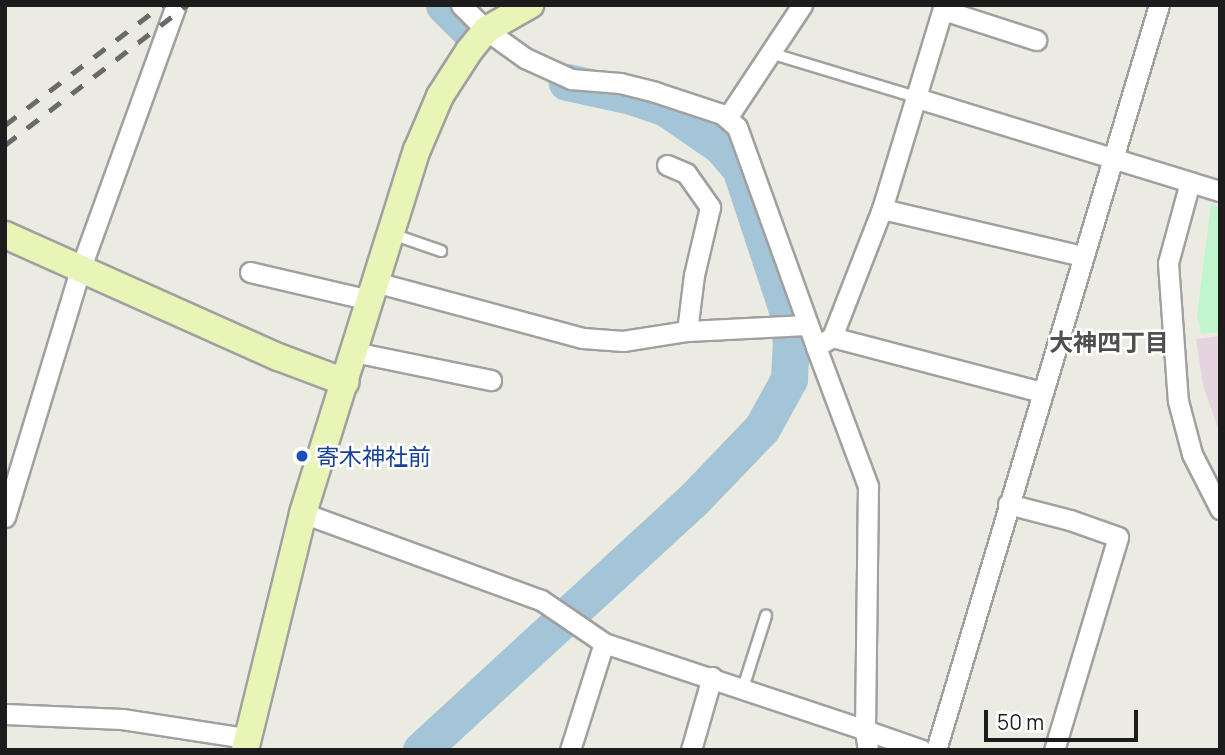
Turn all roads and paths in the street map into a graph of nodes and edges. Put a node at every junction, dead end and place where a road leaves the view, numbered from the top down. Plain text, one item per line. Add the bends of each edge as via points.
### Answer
1 (176, 5) edge
2 (461, 5) edge
3 (530, 5) edge
4 (802, 5) edge
5 (1159, 5) edge
6 (943, 7) edge
7 (486, 30) junction
8 (1036, 40) dead end
9 (770, 53) junction
10 (917, 98) junction
11 (727, 118) junction
12 (1112, 158) junction
13 (667, 165) dead end
14 (1190, 182) junction
15 (1220, 191) edge
16 (881, 209) junction
17 (391, 234) junction
18 (5, 235) edge
19 (441, 251) dead end
20 (1083, 257) junction
21 (80, 270) junction
22 (250, 272) dead end
23 (372, 291) junction
24 (807, 325) junction
25 (687, 331) junction
26 (824, 342) junction
27 (354, 352) junction
28 (491, 380) dead end
29 (345, 382) junction
30 (1042, 392) junction
31 (1008, 504) junction
32 (1220, 509) edge
33 (303, 513) junction
34 (5, 517) edge
35 (766, 616) dead end
36 (604, 643) junction
37 (712, 677) junction
38 (743, 688) junction
39 (5, 714) edge
40 (866, 730) junction
41 (245, 744) edge
42 (570, 750) edge
43 (691, 750) edge
44 (868, 750) edge
45 (922, 750) edge
46 (936, 750) edge
47 (1054, 750) edge

1 - 21 street
2 - 7 street
3 - 7 street
4 - 9 street
5 - 12 street
6 - 8 street via 1011,40
6 - 10 street
7 - 11 street via 525,58 571,79 632,86
7 - 17 street via 440,96 417,150
9 - 10 lane
9 - 11 street
10 - 12 street
10 - 16 street
11 - 24 street via 737,127
12 - 14 street
12 - 20 street
13 - 25 street via 689,164 710,207 706,253
14 - 15 street
14 - 32 street via 1168,263 1178,401 1192,454
16 - 20 street
16 - 26 street
17 - 19 lane
17 - 23 street
18 - 21 street
20 - 30 street
21 - 29 street
21 - 34 street
22 - 23 street via 283,270
23 - 25 street via 583,338 623,341
23 - 27 street
24 - 25 street
24 - 26 street
26 - 30 street
26 - 40 street via 868,486
27 - 28 street
27 - 29 street
29 - 33 street
30 - 31 street
31 - 46 street
31 - 47 street via 1118,537
33 - 36 street via 541,600
33 - 41 street
35 - 38 lane
36 - 37 street
36 - 42 street
37 - 38 street
37 - 43 street
38 - 40 street
39 - 41 street via 122,719
40 - 44 street
40 - 45 street

